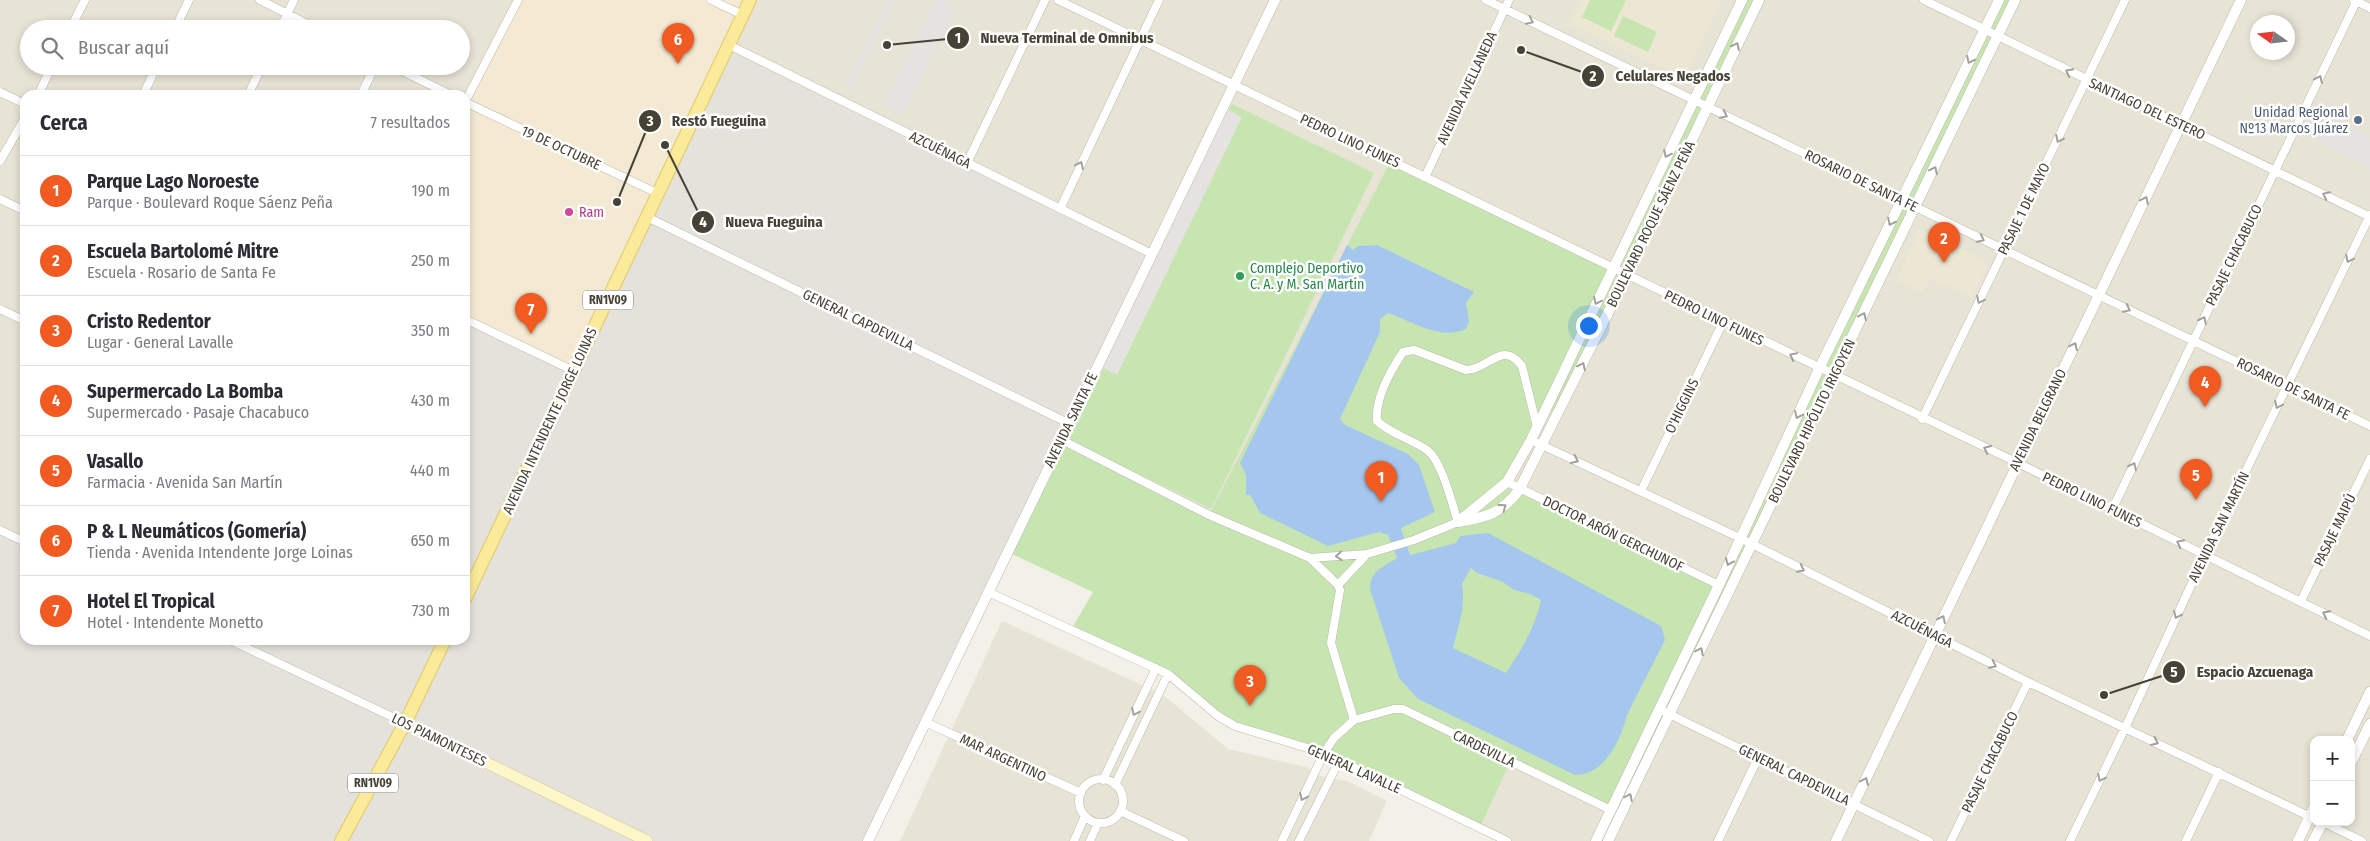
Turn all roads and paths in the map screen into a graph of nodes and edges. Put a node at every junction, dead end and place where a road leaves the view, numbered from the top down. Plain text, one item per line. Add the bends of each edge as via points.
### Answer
1 (85, 0) edge
2 (189, 0) edge
3 (260, 0) edge
4 (294, 0) edge
5 (518, 0) edge
6 (711, 0) edge
7 (750, 0) edge
8 (1045, 0) edge
9 (1058, 0) edge
10 (1159, 0) edge
11 (1275, 0) edge
12 (1486, 0) edge
13 (1509, 0) edge
14 (1742, 0) edge
15 (1759, 0) edge
16 (1924, 0) edge
17 (1999, 0) edge
18 (2015, 0) edge
19 (2125, 0) edge
20 (2240, 0) edge
21 (2356, 0) edge
22 (2370, 8) edge
23 (1505, 9) junction
24 (287, 14) junction
25 (743, 15) junction
26 (75, 20) edge
27 (179, 20) edge
28 (284, 20) edge
29 (299, 20) edge
30 (1984, 30) junction
31 (1998, 36) junction
32 (1140, 39) junction
33 (729, 45) junction
34 (48, 75) edge
35 (153, 75) edge
36 (258, 75) edge
37 (371, 75) edge
38 (410, 75) edge
39 (2087, 81) junction
40 (1234, 86) junction
41 (40, 90) edge
42 (145, 90) edge
43 (250, 90) edge
44 (363, 90) edge
45 (441, 90) edge
46 (0, 92) edge
47 (470, 92) edge
48 (1694, 100) junction
49 (20, 102) edge
50 (470, 104) edge
51 (1707, 107) junction
52 (2182, 125) junction
53 (20, 127) edge
54 (0, 161) edge
55 (966, 163) junction
56 (2276, 170) junction
57 (1425, 177) junction
58 (657, 193) junction
59 (0, 199) edge
60 (1902, 200) junction
61 (1916, 207) junction
62 (20, 209) edge
63 (1060, 209) junction
64 (2370, 216) edge
65 (647, 217) junction
66 (2004, 250) junction
67 (1152, 254) junction
68 (1612, 268) junction
69 (1626, 276) junction
70 (2098, 295) junction
71 (0, 309) edge
72 (20, 319) edge
73 (470, 321) edge
74 (1723, 322) junction
75 (2193, 341) junction
76 (1819, 369) junction
77 (574, 371) junction
78 (1834, 376) junction
79 (2287, 386) junction
80 (1922, 419) junction
81 (1070, 424) junction
82 (2370, 426) edge
83 (1538, 427) junction
84 (1062, 440) junction
85 (1531, 440) junction
86 (1543, 445) junction
87 (2370, 459) edge
88 (2018, 463) junction
89 (1506, 482) junction
90 (1519, 490) junction
91 (1641, 491) junction
92 (2112, 510) junction
93 (1458, 522) junction
94 (0, 530) edge
95 (1740, 538) junction
96 (20, 540) edge
97 (1752, 544) junction
98 (1367, 554) junction
99 (2205, 555) junction
100 (1310, 558) junction
101 (1338, 585) junction
102 (1719, 585) junction
103 (470, 589) edge
104 (988, 592) junction
105 (2301, 601) junction
106 (1934, 635) junction
107 (2370, 636) edge
108 (240, 645) edge
109 (443, 645) edge
110 (1156, 668) junction
111 (1168, 674) junction
112 (2028, 682) junction
113 (2370, 692) edge
114 (1659, 708) junction
115 (1669, 714) junction
116 (1354, 720) junction
117 (925, 722) junction
118 (405, 724) junction
119 (2370, 724) edge
120 (2125, 728) junction
121 (2349, 736) edge
122 (1324, 752) junction
123 (2355, 755) edge
124 (1758, 758) junction
125 (1339, 761) junction
126 (2220, 772) junction
127 (1103, 780) junction
128 (1116, 785) junction
129 (1081, 793) junction
130 (1854, 804) junction
131 (1611, 810) junction
132 (1120, 811) junction
133 (2310, 813) edge
134 (1085, 816) junction
135 (2310, 818) edge
136 (1098, 823) junction
137 (2321, 826) edge
138 (2331, 826) edge
139 (870, 840) edge
140 (340, 841) edge
141 (647, 841) edge
142 (1074, 841) edge
143 (1090, 841) edge
144 (1184, 841) edge
145 (1282, 841) edge
146 (1299, 841) edge
147 (1507, 841) edge
148 (1596, 841) edge
149 (1608, 841) edge
150 (1718, 841) edge
151 (1836, 841) edge
152 (1929, 841) edge
153 (1951, 841) edge
154 (2070, 841) edge
155 (2186, 841) edge
156 (2298, 841) edge
157 (2313, 841) edge
158 (2362, 841) edge

1 - 26 street
2 - 27 street
3 - 24 street
4 - 24 street
5 - 47 street
6 - 25 street
7 - 25 main road, AVENIDA INTENDENTE JORGE LOINAS / RN1V09
8 - 55 street
9 - 32 street, PEDRO LINO FUNES
10 - 32 street
11 - 40 street, AVENIDA SANTA FE
12 - 23 street, ROSARIO DE SANTA FE
13 - 23 street, AVENIDA AVELLANEDA
14 - 48 street, BOULEVARD ROQUE SÁENZ PEÑA
51 -> 15 street, BOULEVARD ROQUE SÁENZ PEÑA
16 - 30 street, SANTIAGO DEL ESTERO
17 - 30 street, BOULEVARD HIPÓLITO IRIGOYEN
18 - 31 street, BOULEVARD HIPÓLITO IRIGOYEN
19 - 39 street, PASAJE 1 DE MAYO
20 - 52 street, AVENIDA BELGRANO
21 - 22 street
56 -> 21 street, PASAJE CHACABUCO
23 -> 48 street, ROSARIO DE SANTA FE
23 - 57 street, AVENIDA AVELLANEDA
24 - 28 street
24 - 29 street
25 - 33 main road, AVENIDA INTENDENTE JORGE LOINAS / RN1V09
30 - 31 street, SANTIAGO DEL ESTERO
30 -> 60 street, BOULEVARD HIPÓLITO IRIGOYEN
39 -> 31 street, SANTIAGO DEL ESTERO
61 -> 31 street, BOULEVARD HIPÓLITO IRIGOYEN
32 - 40 street, PEDRO LINO FUNES
63 -> 32 street
33 - 55 street, AZCUÉNAGA
33 - 58 main road, AVENIDA INTENDENTE JORGE LOINAS / RN1V09
34 - 41 street
35 - 42 street
36 - 43 street
37 - 44 street
38 - 45 street
39 - 52 street, SANTIAGO DEL ESTERO
39 -> 66 street, PASAJE 1 DE MAYO
40 - 57 street, PEDRO LINO FUNES
40 - 67 street, AVENIDA SANTA FE
46 - 49 street
48 - 51 street, ROSARIO DE SANTA FE
48 -> 68 street, BOULEVARD ROQUE SÁENZ PEÑA
50 - 58 street, 19 DE OCTUBRE
51 -> 60 street, ROSARIO DE SANTA FE
51 - 69 street, BOULEVARD ROQUE SÁENZ PEÑA
52 - 56 street, SANTIAGO DEL ESTERO
70 -> 52 street, AVENIDA BELGRANO
53 - 54 street
55 - 63 street, AZCUÉNAGA
64 -> 56 street, SANTIAGO DEL ESTERO
75 -> 56 street, PASAJE CHACABUCO
57 - 68 street, PEDRO LINO FUNES
58 - 65 main road, AVENIDA INTENDENTE JORGE LOINAS / RN1V09
59 - 62 street
60 - 61 street, ROSARIO DE SANTA FE
60 -> 76 street, BOULEVARD HIPÓLITO IRIGOYEN
61 -> 66 street, ROSARIO DE SANTA FE
78 -> 61 street, BOULEVARD HIPÓLITO IRIGOYEN
63 - 67 street, AZCUÉNAGA
64 -> 79 street, AVENIDA SAN MARTÍN
65 - 77 main road, AVENIDA INTENDENTE JORGE LOINAS / RN1V09
65 - 81 street, GENERAL CAPDEVILLA
66 - 70 street, ROSARIO DE SANTA FE
66 -> 80 street, PASAJE 1 DE MAYO
67 - 81 street, AVENIDA SANTA FE
68 - 69 street, PEDRO LINO FUNES
68 -> 83 street, BOULEVARD ROQUE SÁENZ PEÑA
69 - 74 street, PEDRO LINO FUNES
86 -> 69 street, BOULEVARD ROQUE SÁENZ PEÑA
70 -> 75 street, ROSARIO DE SANTA FE
88 -> 70 street, AVENIDA BELGRANO
71 - 72 street
73 - 77 street
76 -> 74 street, PEDRO LINO FUNES
74 - 91 street, O'HIGGINS
75 - 79 street, ROSARIO DE SANTA FE
92 -> 75 street, PASAJE CHACABUCO
76 - 78 street, PEDRO LINO FUNES
76 -> 95 street, BOULEVARD HIPÓLITO IRIGOYEN
77 - 103 main road, AVENIDA INTENDENTE JORGE LOINAS / RN1V09
78 - 80 street, PEDRO LINO FUNES
78 - 97 street, BOULEVARD HIPÓLITO IRIGOYEN
79 - 82 street, ROSARIO DE SANTA FE
79 -> 99 street, AVENIDA SAN MARTÍN
88 -> 80 street, PEDRO LINO FUNES
81 - 84 street, AVENIDA SANTA FE
83 - 85 street, BOULEVARD ROQUE SÁENZ PEÑA
83 - 93 street via 1522,366 1517,359 1506,354 1495,356 1474,370 1466,370 1414,350 1403,352 1376,410 1377,421 1434,456
84 - 100 street via 1209,515
84 - 104 street, AVENIDA SANTA FE
85 - 86 street, AZCUÉNAGA
85 - 89 street, BOULEVARD ROQUE SÁENZ PEÑA
86 - 90 street, BOULEVARD ROQUE SÁENZ PEÑA
86 -> 91 street, AZCUÉNAGA
87 - 105 street, PASAJE MAIPÚ
88 - 92 street, PEDRO LINO FUNES
106 -> 88 street, AVENIDA BELGRANO
89 - 90 street, DOCTOR ARÓN GERCHUNOF
89 - 93 street, BOULEVARD ROQUE SÁENZ PEÑA
93 -> 90 street, BOULEVARD ROQUE SÁENZ PEÑA via 1490,516 1508,504
90 - 102 street, DOCTOR ARÓN GERCHUNOF
91 - 95 street, AZCUÉNAGA
99 -> 92 street, PEDRO LINO FUNES
93 - 98 street, BOULEVARD ROQUE SÁENZ PEÑA
94 - 96 street
95 - 97 street, AZCUÉNAGA
95 -> 102 street, BOULEVARD HIPÓLITO IRIGOYEN
97 -> 106 street, AZCUÉNAGA
115 -> 97 street, BOULEVARD HIPÓLITO IRIGOYEN
98 -> 100 street, BOULEVARD ROQUE SÁENZ PEÑA
98 - 101 street
99 - 105 street, PEDRO LINO FUNES
99 -> 120 street, AVENIDA SAN MARTÍN
100 - 101 street
101 - 116 street via 1340,598 1331,643
102 - 114 street, BOULEVARD HIPÓLITO IRIGOYEN
104 - 110 street, GENERAL LAVALLE
104 - 117 street, AVENIDA SANTA FE
107 -> 105 street, PEDRO LINO FUNES
106 -> 112 street, AZCUÉNAGA
130 -> 106 street, AVENIDA BELGRANO
108 - 118 street, LOS PIAMONTESES
109 - 118 main road, RN1V09
110 - 111 street, GENERAL LAVALLE
110 -> 127 street
111 - 122 street, GENERAL LAVALLE via 1218,716 1235,726
111 - 128 street
112 - 120 street, AZCUÉNAGA
112 - 153 street, PASAJE CHACABUCO
113 - 121 street
114 - 115 street, GENERAL CAPDEVILLA
114 - 131 street, BOULEVARD HIPÓLITO IRIGOYEN
115 - 124 street, GENERAL CAPDEVILLA
149 -> 115 street, BOULEVARD HIPÓLITO IRIGOYEN
116 - 122 street
116 - 131 street, CARDEVILLA via 1394,708 1403,709
117 - 129 street, MAR ARGENTINO
117 - 139 street, AVENIDA SANTA FE
118 - 140 main road, RN1V09
118 - 141 main road, LOS PIAMONTESES
119 - 123 street
120 -> 126 street, AZCUÉNAGA
120 -> 154 street, AVENIDA SAN MARTÍN
122 - 125 street, GENERAL LAVALLE
122 -> 145 street
124 - 130 street, GENERAL CAPDEVILLA
124 - 150 street
125 - 146 street
125 - 147 street, GENERAL LAVALLE
126 - 133 street, AZCUÉNAGA
126 - 155 street
127 - 128 street
127 - 129 street via 1087,784
128 - 132 street via 1122,797
129 - 134 street via 1080,806
130 - 151 street, AVENIDA BELGRANO
130 - 152 street, GENERAL CAPDEVILLA
131 - 148 street, BOULEVARD HIPÓLITO IRIGOYEN
132 - 136 street via 1111,820
132 - 144 street
134 - 136 street
134 - 142 street
135 - 156 street
136 - 143 street
137 - 157 street
138 - 158 street

